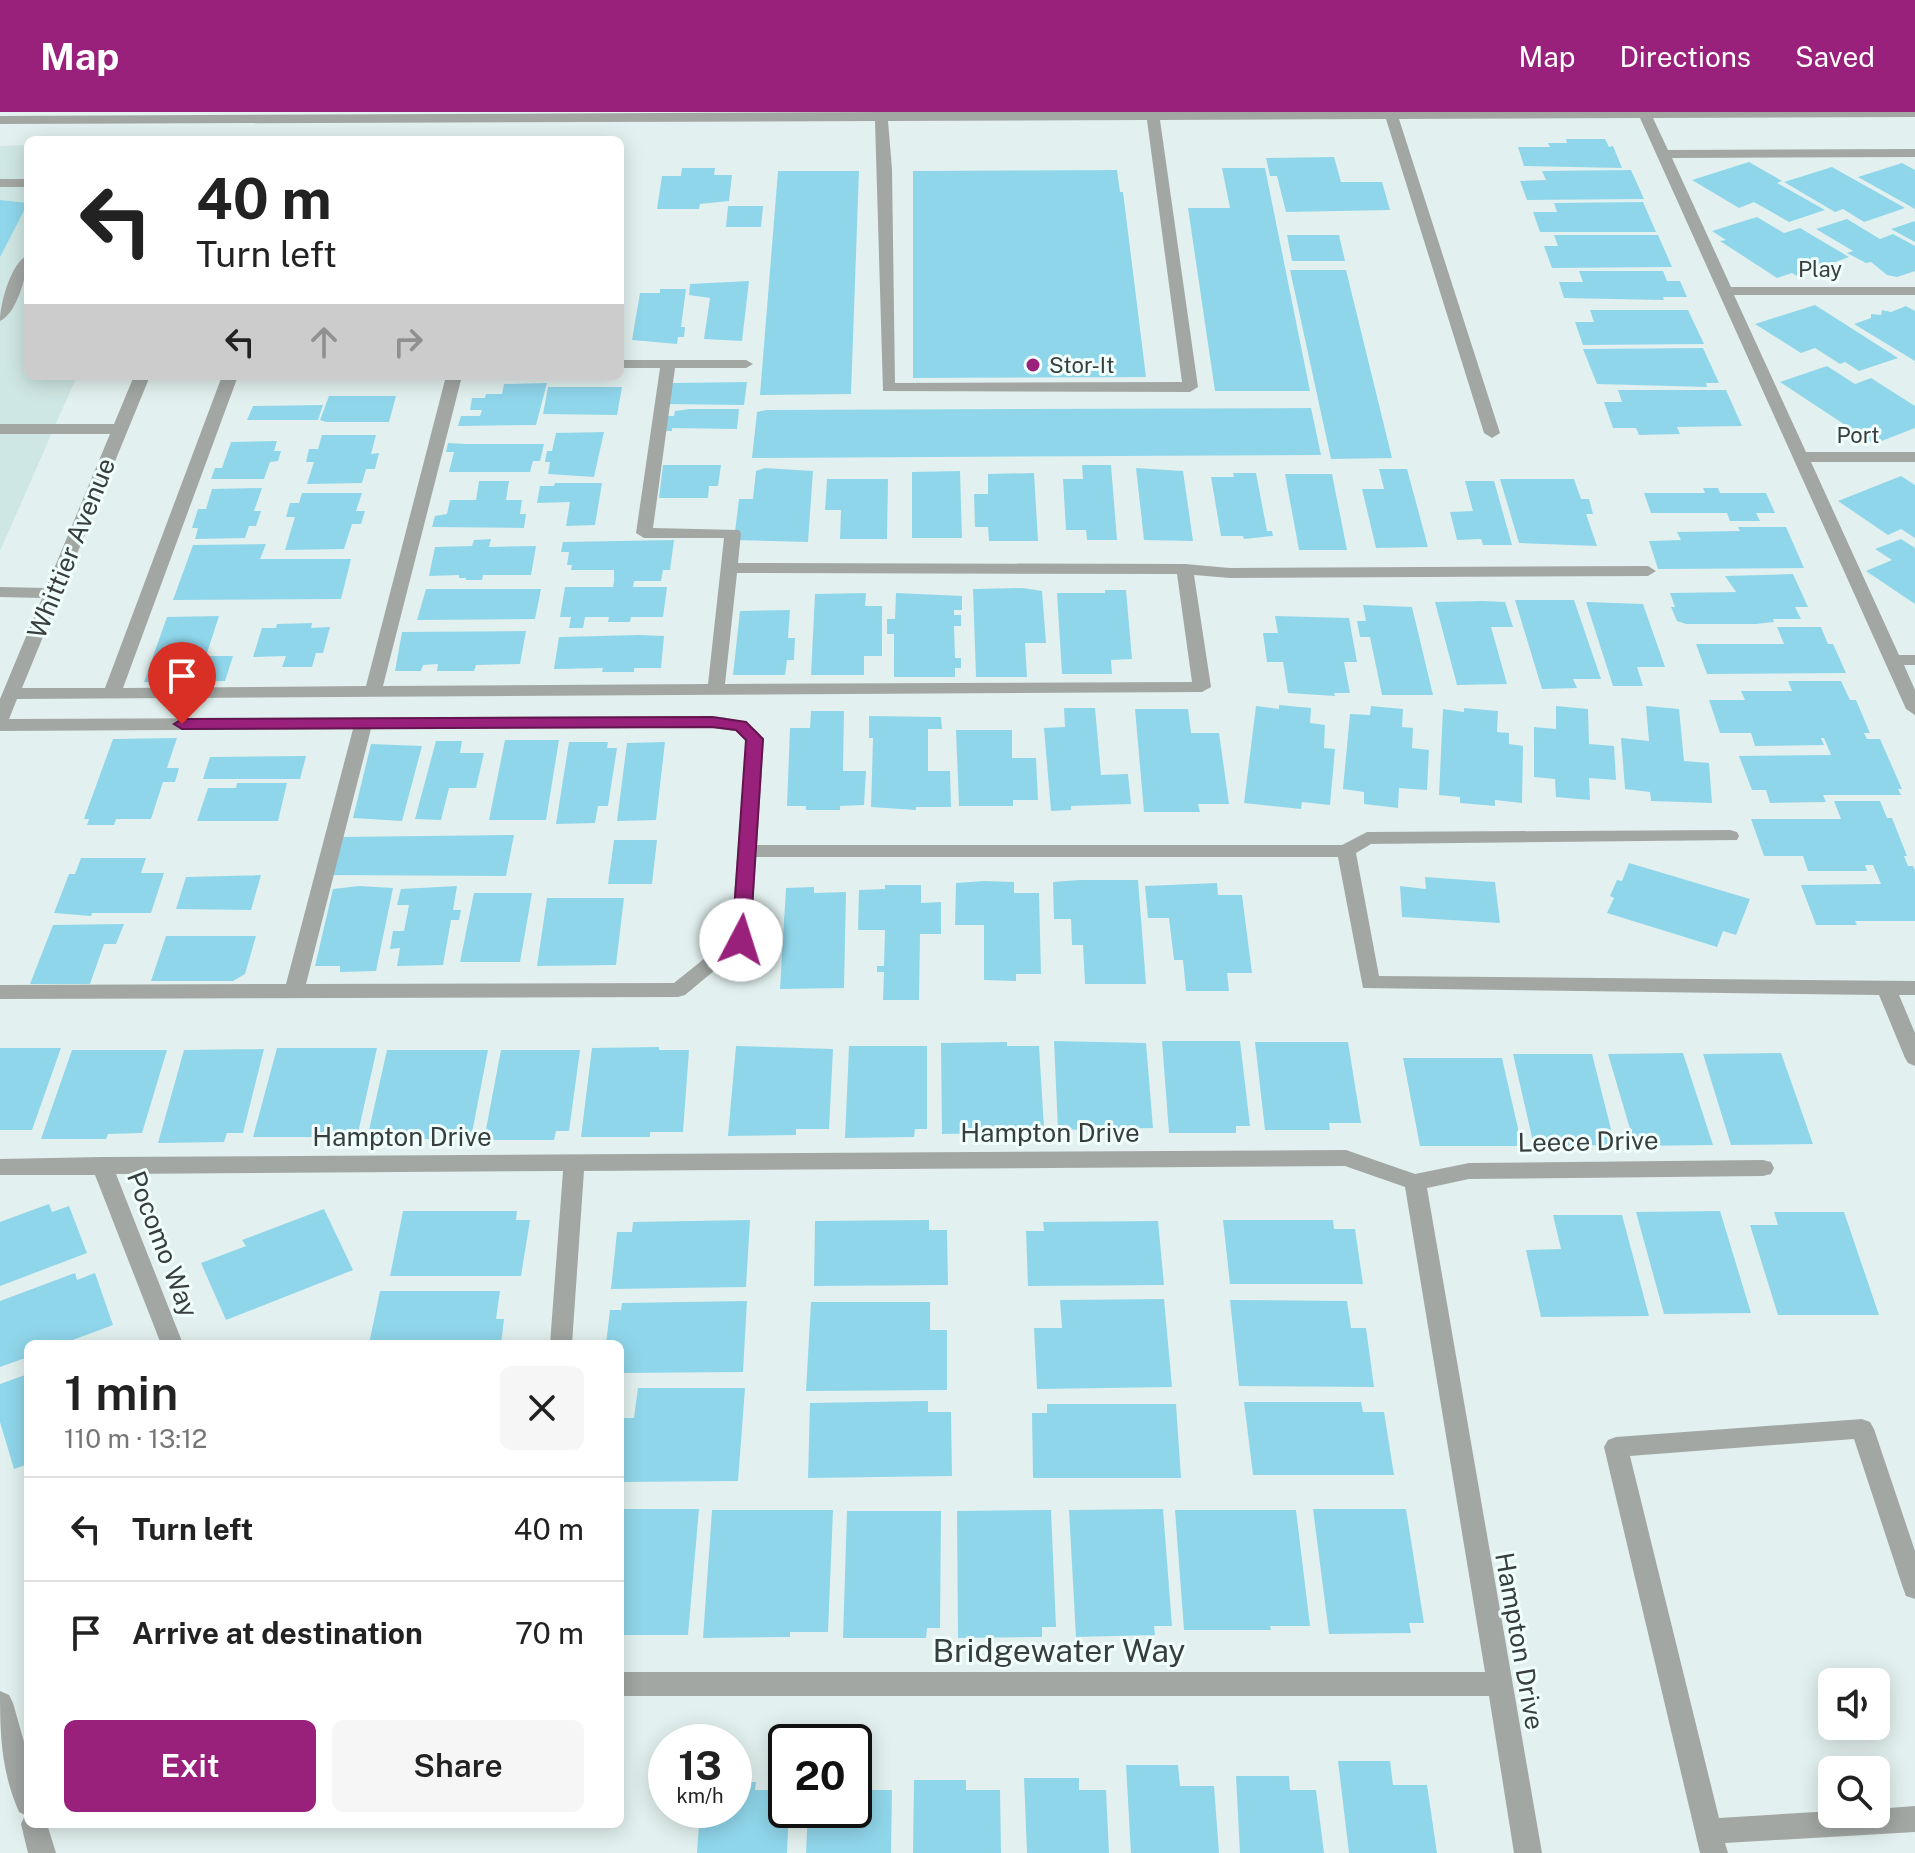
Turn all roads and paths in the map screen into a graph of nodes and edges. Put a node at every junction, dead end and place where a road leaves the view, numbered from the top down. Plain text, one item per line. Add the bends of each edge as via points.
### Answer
1 (1648, 113) edge
2 (1686, 113) edge
3 (1915, 113) edge
4 (992, 114) edge
5 (881, 116) junction
6 (1153, 116) junction
7 (1392, 116) junction
8 (0, 120) edge
9 (251, 120) edge
10 (1915, 153) edge
11 (1663, 154) junction
12 (0, 183) edge
13 (24, 183) edge
14 (24, 267) edge
15 (1726, 291) junction
16 (1915, 291) edge
17 (0, 317) edge
18 (624, 364) edge
19 (668, 364) junction
20 (746, 364) dead end
21 (140, 380) edge
22 (229, 380) edge
23 (453, 380) edge
24 (0, 429) edge
25 (120, 429) junction
26 (1492, 433) dead end
27 (1801, 457) junction
28 (1915, 457) edge
29 (729, 568) junction
30 (1185, 569) junction
31 (1648, 571) dead end
32 (0, 592) edge
33 (54, 593) junction
34 (1893, 660) junction
35 (1915, 660) edge
36 (716, 690) junction
37 (373, 692) junction
38 (112, 693) junction
39 (12, 694) junction
40 (1915, 709) edge
41 (0, 723) edge
42 (364, 723) junction
43 (1730, 836) dead end
44 (748, 851) junction
45 (1346, 851) junction
46 (1886, 988) junction
47 (1915, 988) edge
48 (294, 991) junction
49 (0, 992) edge
50 (1915, 1058) edge
51 (574, 1164) junction
52 (102, 1165) junction
53 (0, 1167) edge
54 (1763, 1168) dead end
55 (1415, 1182) junction
56 (170, 1340) edge
57 (561, 1340) edge
58 (1915, 1588) edge
59 (624, 1684) edge
60 (1499, 1684) junction
61 (0, 1703) edge
62 (24, 1789) edge
63 (1915, 1819) edge
64 (35, 1828) edge
65 (1711, 1842) edge
66 (42, 1853) edge
67 (1528, 1853) edge

1 - 2 street
1 - 7 street
1 - 11 street
2 - 3 street
4 - 5 street
4 - 6 street
5 - 6 street via 888,388 1190,387
5 - 9 street
6 - 7 street
7 - 26 street
8 - 9 street
10 - 11 street
11 - 15 street
12 - 13 street
14 - 17 street
15 - 16 street, Play
15 - 27 street
18 - 19 street
19 - 20 street
19 - 29 street via 644,533 733,533
21 - 25 street, Whittier Avenue
22 - 38 street
23 - 37 street
24 - 25 street
25 - 33 street, Whittier Avenue
27 - 28 street, Port
27 - 34 street
29 - 30 street
29 - 36 street
30 - 31 street
30 - 36 street via 1202,687
32 - 33 street
33 - 39 street, Whittier Avenue
34 - 35 street
34 - 40 street
36 - 37 street
37 - 38 street
38 - 39 street
39 - 41 street, Whittier Avenue
41 - 42 street
42 - 44 street via 741,726 755,739
42 - 48 street
43 - 45 street via 1367,838
44 - 45 street
44 - 48 street via 741,940 678,990
45 - 46 street via 1370,983
46 - 47 street
46 - 50 street
48 - 49 street
51 - 52 street, Hampton Drive
51 - 55 street, Hampton Drive via 1346,1158
51 - 57 street
52 - 53 street, Hampton Drive
52 - 56 street, Pocomo Way
54 - 55 street, Leece Drive via 1469,1171
55 - 60 street, Hampton Drive
58 - 65 street via 1862,1429 1616,1447
59 - 60 street, Bridgewater Way
60 - 67 street, Hampton Drive
61 - 62 street
63 - 65 street
64 - 66 street

